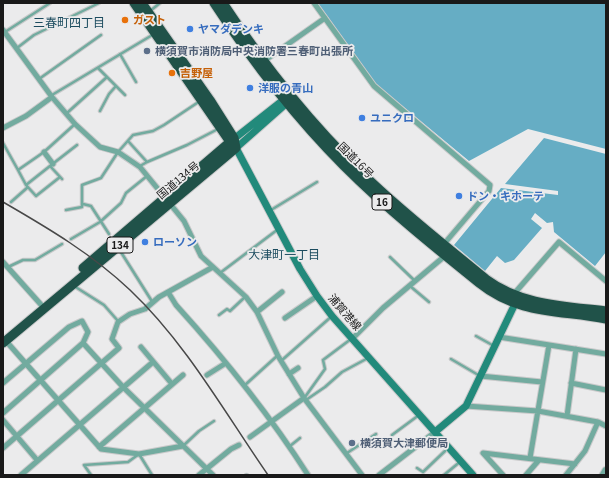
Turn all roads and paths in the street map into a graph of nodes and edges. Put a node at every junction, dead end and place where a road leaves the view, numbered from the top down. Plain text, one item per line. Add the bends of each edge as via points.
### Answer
1 (50, 3) edge
2 (98, 3) edge
3 (134, 3) edge
4 (142, 3) edge
5 (160, 3) edge
6 (214, 3) edge
7 (223, 3) edge
8 (314, 3) edge
9 (146, 14) junction
10 (325, 18) junction
11 (4, 31) edge
12 (155, 33) junction
13 (101, 35) dead end
14 (17, 49) junction
15 (120, 54) junction
16 (264, 61) junction
17 (98, 68) junction
18 (107, 77) junction
19 (39, 79) junction
20 (136, 82) dead end
21 (116, 86) junction
22 (125, 95) dead end
23 (52, 96) junction
24 (202, 99) junction
25 (287, 99) junction
26 (100, 111) dead end
27 (66, 113) junction
28 (75, 124) junction
29 (3, 128) edge
30 (220, 128) junction
31 (128, 141) junction
32 (3, 143) edge
33 (233, 143) junction
34 (76, 145) dead end
35 (44, 152) junction
36 (118, 152) junction
37 (147, 162) junction
38 (51, 165) junction
39 (140, 167) junction
40 (18, 170) junction
41 (147, 176) junction
42 (317, 182) dead end
43 (27, 186) junction
44 (167, 200) junction
45 (11, 202) dead end
46 (83, 204) junction
47 (66, 210) dead end
48 (270, 211) junction
49 (100, 222) junction
50 (279, 228) junction
51 (109, 234) dead end
52 (71, 239) dead end
53 (62, 244) dead end
54 (444, 244) junction
55 (117, 247) junction
56 (446, 256) junction
57 (390, 257) dead end
58 (3, 262) edge
59 (8, 267) junction
60 (213, 267) junction
61 (220, 272) junction
62 (606, 281) edge
63 (415, 282) junction
64 (72, 285) junction
65 (410, 286) junction
66 (168, 292) junction
67 (282, 292) dead end
68 (512, 295) junction
69 (317, 296) junction
70 (246, 297) junction
71 (430, 302) dead end
72 (153, 303) junction
73 (515, 304) junction
74 (42, 306) junction
75 (606, 311) edge
76 (257, 312) junction
77 (219, 315) dead end
78 (332, 316) junction
79 (285, 318) dead end
80 (606, 319) edge
81 (118, 322) junction
82 (476, 336) dead end
83 (499, 337) junction
84 (353, 338) junction
85 (4, 340) edge
86 (83, 343) junction
87 (549, 345) junction
88 (495, 346) junction
89 (141, 347) dead end
90 (576, 349) junction
91 (606, 354) edge
92 (279, 358) junction
93 (369, 358) junction
94 (451, 359) dead end
95 (153, 362) junction
96 (226, 363) junction
97 (26, 364) junction
98 (102, 364) junction
99 (298, 368) dead end
100 (290, 374) junction
101 (182, 375) dead end
102 (207, 375) dead end
103 (480, 376) junction
104 (40, 380) junction
105 (542, 382) junction
106 (3, 383) edge
107 (571, 383) junction
108 (172, 384) junction
109 (245, 385) junction
110 (124, 387) junction
111 (606, 390) edge
112 (305, 399) junction
113 (58, 401) junction
114 (466, 406) junction
115 (145, 408) junction
116 (538, 411) junction
117 (3, 413) edge
118 (420, 415) junction
119 (567, 416) junction
120 (3, 420) edge
121 (272, 421) junction
122 (214, 422) dead end
123 (598, 422) junction
124 (79, 425) junction
125 (606, 426) edge
126 (435, 432) junction
127 (376, 434) dead end
128 (392, 435) dead end
129 (16, 436) junction
130 (250, 437) dead end
131 (300, 438) dead end
132 (238, 445) dead end
133 (183, 446) junction
134 (289, 446) junction
135 (99, 447) junction
136 (3, 448) edge
137 (445, 451) dead end
138 (347, 453) junction
139 (139, 454) junction
140 (530, 458) junction
141 (37, 460) junction
142 (539, 460) junction
143 (461, 461) junction
144 (575, 464) junction
145 (417, 468) dead end
146 (208, 469) junction
147 (606, 470) edge
148 (469, 473) edge
149 (21, 475) edge
150 (91, 475) edge
151 (152, 475) edge
152 (199, 475) edge
153 (213, 475) edge
154 (308, 475) edge
155 (362, 475) edge
156 (379, 475) edge
157 (444, 475) edge
158 (503, 475) edge
159 (526, 475) edge
160 (566, 475) edge
161 (602, 475) edge

1 - 11 lane
2 - 14 lane via 34,36
3 - 9 highway
4 - 9 highway
5 - 9 lane
6 - 25 highway, 国道16号 / 16 via 247,52
7 - 16 highway, 国道16号 / 16
8 - 10 street
9 - 12 highway
9 - 33 highway via 210,100
10 - 16 street
10 - 54 street via 374,86 490,185 489,191
11 - 14 street
12 - 15 lane
12 - 24 highway
13 - 19 lane
14 - 19 street
15 - 17 lane
15 - 20 lane
16 - 25 highway, 国道16号 / 16
17 - 18 lane
17 - 23 lane
18 - 21 lane
18 - 27 lane
19 - 23 street
21 - 22 lane
21 - 26 lane
23 - 27 street
23 - 29 street via 26,116
24 - 30 highway
24 - 31 lane via 164,125 153,131 133,135
25 - 33 main road
25 - 54 highway, 国道16号 / 16 via 363,175
25 - 56 highway, 国道16号 / 16 via 354,176
27 - 28 street
28 - 35 lane
28 - 36 street via 100,147
30 - 33 highway
30 - 37 lane via 187,146
31 - 36 lane
31 - 37 lane
32 - 40 lane
33 - 44 highway, 国道134号 / 134
33 - 48 main road, 浦賀港線
34 - 38 lane
35 - 38 street
35 - 40 lane
36 - 39 street
36 - 46 lane via 100,178 82,185
37 - 39 lane
38 - 43 lane
38 - 43 lane via 61,178 36,196
39 - 41 street
40 - 43 lane
41 - 44 street
41 - 49 lane via 126,193 121,203
42 - 48 lane
43 - 45 lane
44 - 55 highway, 国道134号 / 134
44 - 60 street via 184,222 201,256
44 - 74 highway, 国道134号 / 134
46 - 47 lane via 82,207
46 - 49 lane via 91,206
48 - 50 main road, 浦賀港線
49 - 51 lane
49 - 52 lane
50 - 61 lane
50 - 69 main road, 浦賀港線
53 - 59 lane via 35,260 23,260
54 - 56 street
54 - 68 highway, 国道16号 / 16 via 491,283
55 - 64 highway, 国道134号 / 134
55 - 72 lane
56 - 63 street
56 - 73 highway, 国道16号 / 16 via 484,288
57 - 63 lane
58 - 59 street
59 - 74 street
60 - 61 street
60 - 66 street
61 - 70 street
62 - 68 street via 559,242
63 - 65 street
64 - 74 highway, 国道134号 / 134
64 - 81 lane via 104,305
65 - 71 lane
65 - 84 street
66 - 72 street
66 - 96 street via 176,305
67 - 76 street
68 - 73 main road
68 - 75 highway, 国道16号 / 16 via 545,304
69 - 78 main road, 浦賀港線
69 - 79 street
70 - 76 street
70 - 77 lane via 230,311 227,308
72 - 81 street
73 - 80 highway, 国道16号 / 16 via 534,310
73 - 83 main road
74 - 85 highway, 国道134号 / 134
76 - 92 street
78 - 84 main road, 浦賀港線
78 - 92 lane
81 - 98 street via 112,339 119,348
82 - 88 lane
83 - 87 street
83 - 88 main road
84 - 93 main road, 浦賀港線
84 - 112 lane via 323,360 325,369
85 - 97 street
86 - 97 street via 88,332 82,320 69,327
86 - 98 street
86 - 104 street
87 - 90 street
87 - 105 street
88 - 103 main road
89 - 95 street
90 - 91 street
90 - 107 street
92 - 100 street
92 - 109 lane
93 - 112 lane via 342,372 325,387
93 - 118 main road, 浦賀港線
94 - 103 lane
95 - 108 street
95 - 110 street
96 - 102 street
96 - 109 street
97 - 104 street
97 - 106 street
98 - 110 street
98 - 113 street
99 - 100 street
100 - 112 street
101 - 108 street
103 - 105 street
103 - 114 main road
104 - 113 street
104 - 117 street
105 - 116 street
107 - 111 street
107 - 119 street
108 - 115 street
109 - 121 street
110 - 115 street
110 - 124 street
112 - 121 street
112 - 138 street
113 - 124 street
113 - 129 street
114 - 116 street
114 - 126 main road
115 - 133 street
115 - 135 street
116 - 119 street
116 - 140 street
118 - 126 main road, 浦賀港線
118 - 128 lane
119 - 123 street
120 - 129 street
121 - 130 street
121 - 134 street
122 - 133 lane via 199,431
123 - 125 street
123 - 144 street via 585,451
124 - 135 street
124 - 141 street
126 - 143 main road, 浦賀港線
126 - 156 street
127 - 138 lane
129 - 136 street
129 - 141 street
131 - 134 lane
132 - 146 street
133 - 139 street
133 - 146 street
134 - 154 street
135 - 139 street
137 - 145 lane via 423,472
138 - 155 street
139 - 150 lane via 128,462 84,465
139 - 151 lane
140 - 142 street
140 - 158 street via 484,452
141 - 149 street
142 - 144 street
142 - 159 street
143 - 148 main road, 浦賀港線
143 - 157 lane
144 - 160 street
146 - 152 street
146 - 153 street
147 - 161 street

